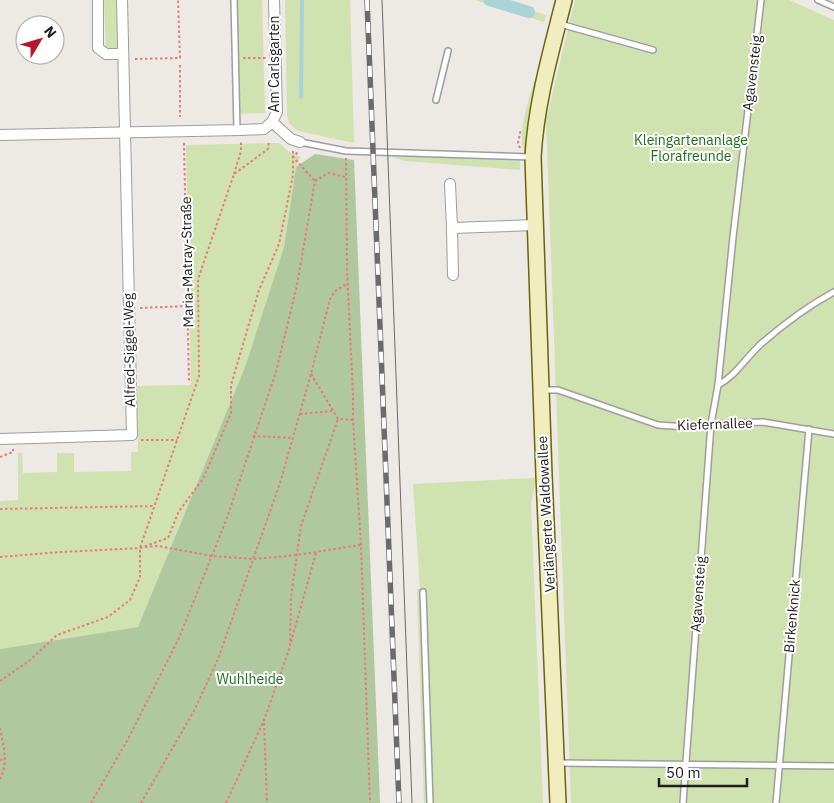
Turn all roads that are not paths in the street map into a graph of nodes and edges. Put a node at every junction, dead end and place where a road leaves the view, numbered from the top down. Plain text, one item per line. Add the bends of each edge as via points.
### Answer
1 (98, 0) edge
2 (122, 0) edge
3 (234, 0) edge
4 (274, 0) edge
5 (564, 0) edge
6 (761, 0) edge
7 (818, 0) edge
8 (834, 7) edge
9 (558, 23) junction
10 (653, 50) dead end
11 (448, 51) dead end
12 (123, 57) junction
13 (436, 100) dead end
14 (272, 122) junction
15 (239, 130) junction
16 (124, 132) junction
17 (0, 134) edge
18 (299, 144) joint
19 (533, 157) junction
20 (450, 184) dead end
21 (535, 226) junction
22 (452, 228) junction
23 (453, 275) dead end
24 (834, 292) edge
25 (718, 385) junction
26 (541, 390) junction
27 (711, 424) junction
28 (809, 429) junction
29 (834, 434) edge
30 (0, 439) edge
31 (423, 592) dead end
32 (556, 764) junction
33 (685, 764) junction
34 (779, 766) junction
35 (834, 766) edge
36 (430, 803) edge
37 (558, 803) edge
38 (683, 803) edge
39 (776, 803) edge

1 - 12 street via 98,48 106,54
2 - 12 street, Alfred-Siggel-Weg
3 - 15 lane
4 - 14 street, Am Carlsgarten via 277,112
5 - 9 street, Verlängerte Waldowallee
6 - 25 lane, Agavensteig
7 - 8 lane
9 - 10 lane
9 - 19 street, Verlängerte Waldowallee via 538,106
11 - 13 lane
12 - 16 street, Alfred-Siggel-Weg
14 - 15 street via 266,128
14 - 18 street, Am Carlsgarten
15 - 16 street
16 - 17 street
16 - 30 street, Alfred-Siggel-Weg via 132,435
18 - 19 lane via 346,151
19 - 21 street, Verlängerte Waldowallee
20 - 22 street
21 - 22 street
21 - 26 street, Verlängerte Waldowallee
22 - 23 street
24 - 25 lane via 761,344 727,380
25 - 27 lane, Agavensteig
26 - 27 lane, Kiefernallee via 558,390 658,424 686,427
26 - 32 street, Verlängerte Waldowallee
27 - 28 lane, Kiefernallee via 763,422
27 - 33 lane, Agavensteig
28 - 29 lane, Kiefernallee
28 - 34 lane, Birkenknick
31 - 36 lane
32 - 33 lane
32 - 37 street, Verlängerte Waldowallee
33 - 34 lane
33 - 38 lane, Agavensteig
34 - 35 lane
34 - 39 lane, Birkenknick

